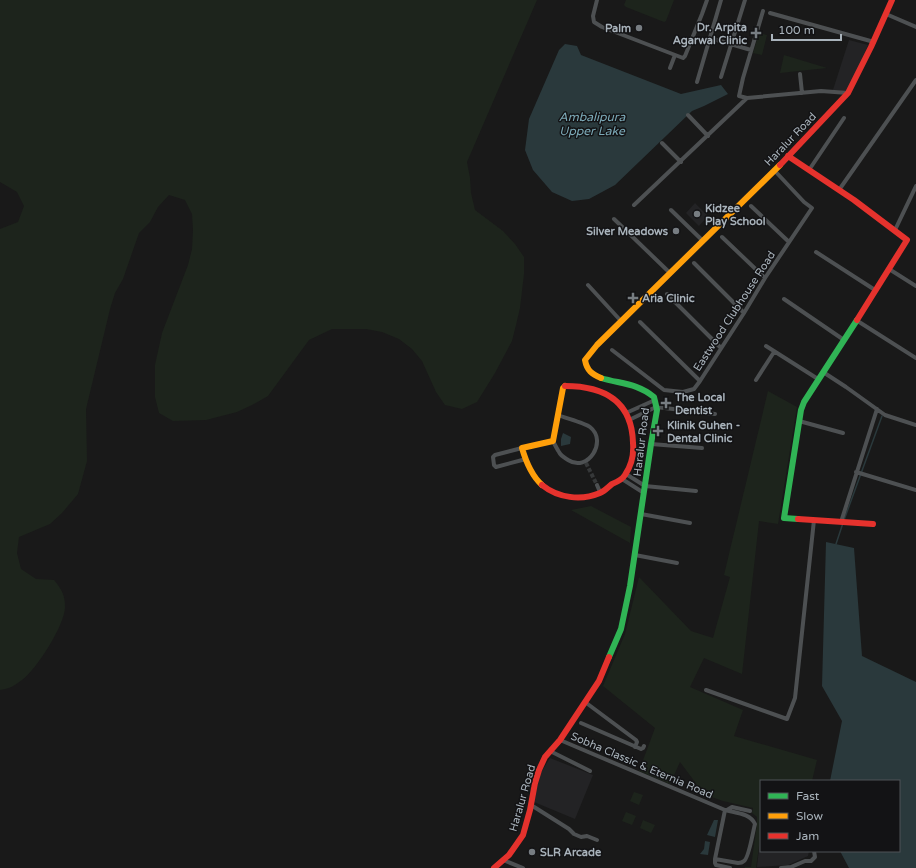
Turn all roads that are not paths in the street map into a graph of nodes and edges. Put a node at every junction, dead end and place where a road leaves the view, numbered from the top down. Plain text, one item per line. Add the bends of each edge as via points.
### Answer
1 (597, 0) edge
2 (706, 0) edge
3 (721, 0) edge
4 (745, 0) edge
5 (892, 0) edge
6 (763, 11) dead end
7 (770, 13) dead end
8 (886, 14) junction
9 (916, 27) edge
10 (710, 38) junction
11 (874, 42) junction
12 (732, 44) junction
13 (751, 50) junction
14 (675, 55) junction
15 (670, 68) dead end
16 (800, 74) dead end
17 (721, 78) dead end
18 (916, 80) edge
19 (697, 82) dead end
20 (802, 93) junction
21 (848, 93) junction
22 (748, 98) junction
23 (688, 115) dead end
24 (844, 118) dead end
25 (708, 136) junction
26 (662, 143) dead end
27 (788, 156) junction
28 (681, 162) junction
29 (774, 170) junction
30 (809, 170) junction
31 (916, 186) edge
32 (839, 190) junction
33 (634, 205) dead end
34 (751, 206) dead end
35 (671, 210) dead end
36 (614, 219) dead end
37 (895, 230) junction
38 (722, 237) dead end
39 (703, 241) junction
40 (789, 242) junction
41 (816, 252) dead end
42 (694, 263) dead end
43 (889, 269) junction
44 (670, 273) junction
45 (765, 278) junction
46 (588, 286) dead end
47 (916, 286) edge
48 (875, 290) junction
49 (667, 294) dead end
50 (784, 299) dead end
51 (744, 313) junction
52 (856, 320) junction
53 (621, 321) junction
54 (640, 322) dead end
55 (844, 340) junction
56 (766, 346) dead end
57 (721, 348) junction
58 (612, 350) dead end
59 (774, 352) junction
60 (916, 358) edge
61 (823, 372) junction
62 (818, 379) junction
63 (756, 380) dead end
64 (700, 381) junction
65 (655, 400) junction
66 (656, 407) junction
67 (877, 409) junction
68 (626, 413) junction
69 (715, 414) dead end
70 (558, 415) junction
71 (629, 420) junction
72 (799, 422) junction
73 (916, 425) edge
74 (843, 433) dead end
75 (553, 441) junction
76 (651, 444) junction
77 (522, 448) junction
78 (702, 448) dead end
79 (526, 460) junction
80 (860, 473) junction
81 (624, 476) junction
82 (596, 485) tunnel mouth
83 (645, 486) junction
84 (916, 490) edge
85 (696, 491) dead end
86 (600, 492) junction
87 (644, 493) junction
88 (641, 514) junction
89 (814, 520) junction
90 (690, 522) dead end
91 (842, 522) junction
92 (873, 524) dead end
93 (635, 555) junction
94 (677, 563) dead end
95 (706, 690) dead end
96 (585, 702) junction
97 (581, 723) dead end
98 (560, 740) junction
99 (644, 746) dead end
100 (635, 747) junction
101 (550, 751) junction
102 (590, 771) dead end
103 (531, 805) junction
104 (726, 810) junction
105 (750, 811) dead end
106 (597, 840) dead end
107 (814, 852) edge
108 (715, 859) junction
109 (503, 860) junction
110 (495, 868) edge
111 (522, 868) edge
112 (730, 868) edge
113 (781, 868) edge

1 - 14 street via 594,22
2 - 14 street via 685,56 683,58
3 - 10 street
4 - 12 street
5 - 8 street, Haralur Road
6 - 13 street
7 - 11 street
8 - 9 street
8 - 11 street, Haralur Road
10 - 12 street
10 - 19 street
11 - 21 street, Haralur Road
12 - 13 street
12 - 17 street
13 - 22 street via 738,96
14 - 15 street
16 - 20 street
18 - 32 street
20 - 21 street
20 - 22 street
21 - 27 street, Haralur Road
22 - 25 street
23 - 25 street
24 - 30 street
25 - 28 street
26 - 28 street
27 - 29 street, Haralur Road
27 - 30 street
28 - 33 street
29 - 39 street, Haralur Road
29 - 40 street, Eastwood Clubhouse Road via 812,208
30 - 32 street
31 - 37 street
32 - 37 street
34 - 40 street
35 - 39 street
36 - 44 street
37 - 43 street via 907,240
38 - 45 street
39 - 44 street, Haralur Road
40 - 45 street, Eastwood Clubhouse Road
41 - 48 street
42 - 51 street
43 - 47 street
43 - 48 street
44 - 53 street, Haralur Road
45 - 51 street, Eastwood Clubhouse Road
46 - 53 street
48 - 52 street
49 - 57 street
50 - 55 street
51 - 57 street, Eastwood Clubhouse Road
52 - 55 street
52 - 60 street
53 - 65 street, Haralur Road via 585,360 587,368 595,376 644,389
54 - 64 street
55 - 61 street
56 - 59 street
57 - 64 street, Eastwood Clubhouse Road
58 - 64 street, Eastwood Clubhouse Road via 664,390 683,392 694,389
59 - 62 street
59 - 63 street
61 - 62 street
61 - 67 street
62 - 72 street via 800,410
65 - 66 street, Haralur Road
65 - 68 street
66 - 69 street
66 - 71 street
66 - 76 street, Haralur Road
67 - 73 street via 885,415
67 - 80 street
68 - 70 street via 618,401 603,392 565,386
68 - 71 street
70 - 75 street
70 - 75 street via 590,427 597,438 597,448 586,462 578,464 563,457
71 - 81 street via 633,453
72 - 74 street
72 - 89 street via 784,518
75 - 77 street
76 - 78 street
76 - 83 street, Haralur Road
77 - 79 street
77 - 79 street via 495,455 494,465 496,467
79 - 86 street via 532,476 540,485 553,492 568,497 585,497
80 - 84 street
80 - 91 street
81 - 83 street
81 - 86 street
81 - 87 street
82 - 86 street
83 - 85 street
83 - 87 street, Haralur Road
87 - 88 street, Haralur Road
88 - 90 street
88 - 93 street, Haralur Road
89 - 91 street
89 - 95 street via 795,698 787,719
91 - 92 street
93 - 94 street
93 - 96 street, Haralur Road via 621,629 599,681
96 - 98 street, Haralur Road
96 - 100 street via 636,740
97 - 100 street
98 - 101 street, Haralur Road
98 - 104 street, Sobha Classic & Eternia Road
99 - 100 street via 642,749
101 - 102 street
101 - 103 street, Haralur Road via 539,770
103 - 106 street via 574,834
103 - 109 street, Haralur Road via 523,834
104 - 105 street via 732,807
104 - 108 street
104 - 108 street, Sobha Classic & Eternia Road via 748,816 754,822 749,851 745,861 741,863
107 - 113 street via 811,861
108 - 112 street via 715,864
109 - 110 street, Haralur Road
109 - 111 street

